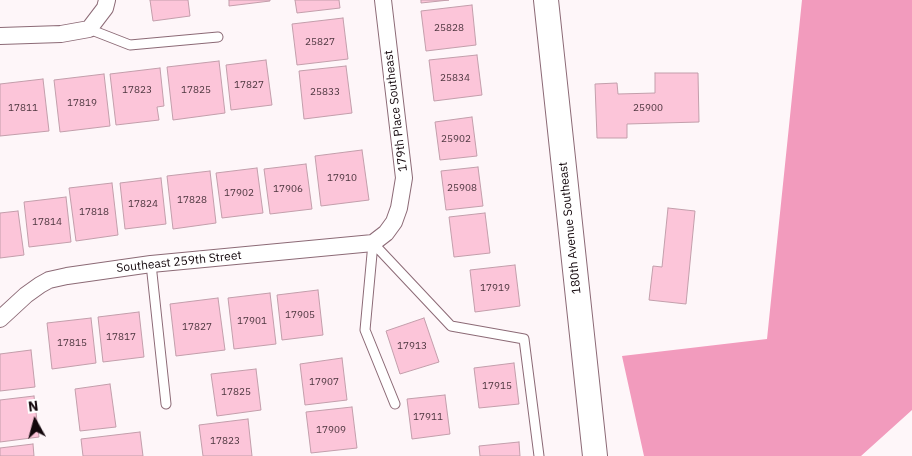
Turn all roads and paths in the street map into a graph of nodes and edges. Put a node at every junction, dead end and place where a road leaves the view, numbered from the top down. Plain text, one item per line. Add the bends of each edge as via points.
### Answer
1 (107, 0) edge
2 (383, 0) edge
3 (546, 0) edge
4 (89, 28) junction
5 (0, 36) edge
6 (218, 37) dead end
7 (373, 243) junction
8 (151, 264) junction
9 (0, 319) edge
10 (166, 404) dead end
11 (395, 404) dead end
12 (539, 456) edge
13 (595, 456) edge

1 - 4 street via 105,8
2 - 7 street, 179th Place Southeast via 404,178 394,222
3 - 13 street, 180th Avenue Southeast
4 - 5 street via 61,34
4 - 6 lane via 130,44
7 - 8 street, Southeast 259th Street
7 - 11 lane via 365,330
7 - 12 lane via 451,326 524,339
8 - 9 street, Southeast 259th Street via 49,280 26,295
8 - 10 lane

